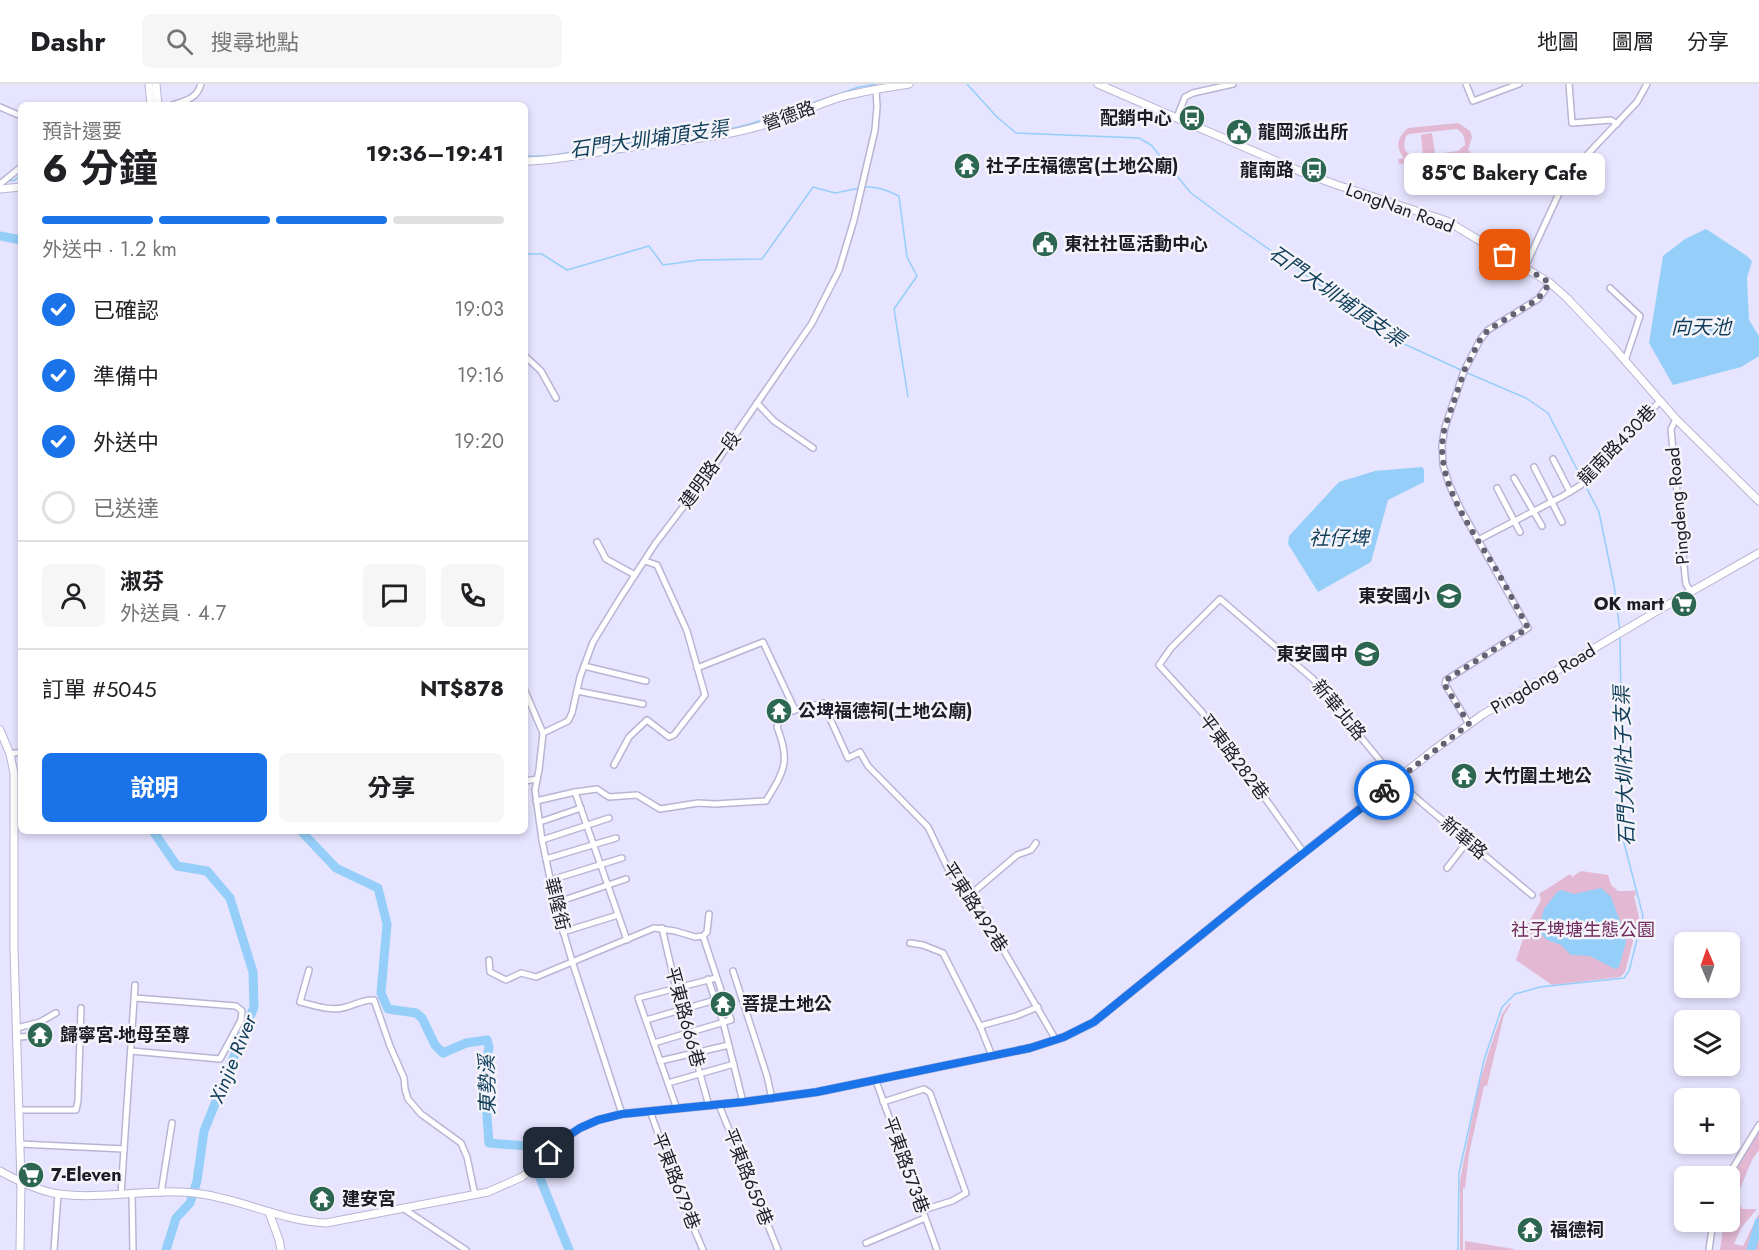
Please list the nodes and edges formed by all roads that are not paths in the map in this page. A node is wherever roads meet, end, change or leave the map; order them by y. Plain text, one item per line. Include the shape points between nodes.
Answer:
1 (149, 84) edge
2 (156, 84) edge
3 (201, 84) edge
4 (909, 84) edge
5 (1098, 84) edge
6 (1233, 84) edge
7 (1466, 84) edge
8 (1519, 84) edge
9 (1569, 84) edge
10 (1647, 84) edge
11 (876, 89) junction
12 (151, 102) edge
13 (158, 102) edge
14 (182, 102) edge
15 (0, 107) edge
16 (18, 115) edge
17 (1177, 117) junction
18 (1617, 124) junction
19 (528, 161) edge
20 (18, 170) edge
21 (0, 187) edge
22 (18, 187) edge
23 (1525, 267) junction
24 (1550, 283) junction
25 (1610, 288) dead end
26 (528, 359) edge
27 (1625, 362) junction
28 (556, 398) dead end
29 (1660, 401) junction
30 (757, 403) junction
31 (1676, 419) junction
32 (813, 448) dead end
33 (1553, 459) dead end
34 (1534, 468) dead end
35 (1514, 478) dead end
36 (1497, 488) dead end
37 (1570, 492) junction
38 (1759, 501) edge
39 (1552, 502) junction
40 (1534, 511) junction
41 (1514, 522) junction
42 (1562, 522) dead end
43 (1542, 526) dead end
44 (1520, 532) dead end
45 (1478, 540) junction
46 (597, 542) dead end
47 (1759, 553) edge
48 (645, 561) junction
49 (635, 575) junction
50 (1691, 592) junction
51 (1159, 665) joint
52 (584, 666) junction
53 (697, 668) junction
54 (646, 681) dead end
55 (577, 691) junction
56 (528, 698) edge
57 (643, 705) dead end
58 (795, 710) junction
59 (1469, 724) junction
60 (0, 730) edge
61 (543, 733) junction
62 (18, 753) edge
63 (10, 754) junction
64 (614, 765) dead end
65 (537, 778) junction
66 (1396, 780) junction
67 (528, 781) edge
68 (575, 792) junction
69 (536, 801) junction
70 (581, 808) junction
71 (609, 818) dead end
72 (540, 822) junction
73 (586, 826) junction
74 (616, 838) dead end
75 (542, 840) junction
76 (1468, 842) junction
77 (1036, 843) dead end
78 (594, 845) junction
79 (1304, 853) junction
80 (622, 858) dead end
81 (546, 859) junction
82 (601, 865) junction
83 (1447, 868) dead end
84 (626, 879) dead end
85 (551, 880) junction
86 (608, 885) junction
87 (970, 895) junction
88 (1532, 895) dead end
89 (555, 903) junction
90 (709, 914) dead end
91 (618, 915) junction
92 (662, 928) junction
93 (563, 932) junction
94 (703, 936) junction
95 (627, 940) junction
96 (910, 943) dead end
97 (489, 960) dead end
98 (572, 961) junction
99 (309, 970) dead end
100 (733, 971) dead end
101 (716, 978) junction
102 (708, 980) junction
103 (135, 985) dead end
104 (676, 988) junction
105 (135, 998) junction
106 (715, 1000) junction
107 (1038, 1007) junction
108 (81, 1008) dead end
109 (682, 1010) junction
110 (56, 1014) dead end
111 (646, 1020) junction
112 (723, 1022) junction
113 (980, 1026) junction
114 (17, 1028) junction
115 (688, 1032) junction
116 (36, 1036) dead end
117 (17, 1037) junction
118 (1056, 1040) junction
119 (654, 1043) junction
120 (729, 1045) junction
121 (131, 1052) junction
122 (694, 1053) junction
123 (992, 1056) junction
124 (660, 1061) junction
125 (734, 1064) junction
126 (700, 1074) junction
127 (876, 1081) junction
128 (668, 1083) junction
129 (772, 1099) junction
130 (743, 1102) junction
131 (883, 1102) junction
132 (719, 1105) junction
133 (709, 1106) junction
134 (676, 1109) junction
135 (19, 1110) junction
136 (650, 1111) junction
137 (622, 1114) junction
138 (172, 1123) dead end
139 (1759, 1125) edge
140 (20, 1144) junction
141 (124, 1149) junction
142 (1734, 1166) edge
143 (0, 1171) edge
144 (21, 1183) junction
145 (161, 1193) junction
146 (58, 1194) junction
147 (121, 1194) junction
148 (132, 1194) junction
149 (475, 1195) junction
150 (404, 1209) junction
151 (923, 1210) junction
152 (269, 1212) junction
153 (926, 1218) junction
154 (1711, 1232) edge
155 (866, 1243) dead end
156 (20, 1250) edge
157 (54, 1250) edge
158 (133, 1250) edge
159 (281, 1250) edge
160 (466, 1250) edge
161 (703, 1250) edge
162 (778, 1250) edge
163 (937, 1250) edge
164 (1709, 1250) edge

1 - 12 street
2 - 13 street
3 - 14 street via 192,99
4 - 11 street, 營德路
5 - 17 street, LongNan Road
6 - 17 street via 1185,97
7 - 8 street via 1473,101
9 - 18 street via 1572,123 1611,120
10 - 18 street
11 - 19 street, 營德路 via 732,134
11 - 30 street, 建明路一段 via 875,130 839,270 812,323
15 - 16 street
17 - 23 street, LongNan Road via 1276,162 1447,221
18 - 23 street via 1567,176
20 - 21 street
21 - 22 street
23 - 24 street, LongNan Road
24 - 27 street, LongNan Road
24 - 45 street via 1538,299 1488,330 1480,340 1464,370 1443,435 1442,456 1449,484
25 - 27 street via 1640,316
26 - 28 street via 541,371
27 - 29 street, LongNan Road
29 - 31 street, LongNan Road
29 - 37 street, 龍南路430巷
30 - 32 street via 774,421
30 - 48 street, 建明路一段
31 - 38 street, LongNan Road
31 - 50 street, Pingdeng Road via 1671,429 1686,584
33 - 37 street
34 - 39 street
35 - 40 street
36 - 41 street
37 - 39 street, 龍南路430巷
39 - 40 street, 龍南路430巷
39 - 42 street
40 - 41 street, 龍南路430巷
40 - 43 street
41 - 44 street
41 - 45 street, 龍南路430巷
45 - 59 street via 1528,628 1446,680 1444,684
46 - 49 street via 606,559
47 - 50 street, Pingdong Road
48 - 49 street, 建明路一段
48 - 53 street via 657,565 687,631
49 - 52 street, 建明路一段 via 593,642
50 - 59 street, Pingdong Road
51 - 66 street, 新華北路 via 1220,599 1314,679
51 - 79 street, 平東路282巷 via 1228,746
52 - 54 street
52 - 55 street, 建明路一段
53 - 58 street via 763,642
53 - 64 street via 705,694 674,735 669,737 647,720 629,737
55 - 57 street
55 - 61 street, 建明路一段 via 568,721
56 - 61 street
58 - 68 street via 782,715 777,726 784,745 783,773 766,801 660,808 637,795 609,797 597,789
58 - 87 street, 平東路492巷 via 823,703 848,758 860,752 868,766 928,827 950,873
59 - 66 street, Pingdong Road
60 - 63 street
61 - 65 street, 華隆街
62 - 63 street
63 - 114 street via 14,773
65 - 67 street
65 - 69 street, 華隆街
66 - 76 street, 新華路
66 - 79 street, Pingdong Road
68 - 69 street
68 - 70 street
69 - 72 street, 華隆街
70 - 72 street
70 - 73 street
71 - 73 street
72 - 75 street, 華隆街
73 - 75 street
73 - 78 street
74 - 78 street
75 - 81 street, 華隆街
76 - 83 street
76 - 88 street, 新華路
77 - 87 street
78 - 81 street
78 - 82 street
79 - 118 street, Pingdong Road via 1094,1022
80 - 82 street
81 - 85 street, 華隆街
82 - 85 street
82 - 86 street
84 - 86 street
85 - 89 street, 華隆街
86 - 89 street
86 - 91 street
87 - 107 street, 平東路492巷
89 - 93 street, 華隆街
90 - 94 street
91 - 93 street
91 - 95 street
92 - 94 street
92 - 95 street
92 - 104 street, 平東路666巷
93 - 98 street, 華隆街
94 - 101 street
95 - 98 street
96 - 113 street via 943,952
97 - 98 street via 490,972 506,980 521,974 536,977
98 - 137 street, 華隆街
99 - 149 street via 300,1002 342,1009 374,1000 404,1078 408,1099 421,1114 461,1143
100 - 129 street
101 - 102 street
101 - 112 street via 731,1020
102 - 104 street
102 - 106 street
103 - 105 street
104 - 109 street, 平東路666巷
104 - 111 street via 638,998
105 - 121 street
105 - 121 street via 236,1006 242,1011 220,1059
106 - 109 street
106 - 112 street
107 - 113 street
107 - 118 street, 平東路492巷
108 - 135 street via 76,1110
109 - 111 street
109 - 115 street, 平東路666巷
110 - 114 street
111 - 119 street
112 - 115 street
112 - 120 street
113 - 123 street
114 - 117 street
115 - 119 street
115 - 122 street, 平東路666巷
116 - 117 street
117 - 135 street
118 - 123 street, Pingdong Road
119 - 124 street
120 - 122 street
120 - 125 street
121 - 141 street
122 - 124 street
122 - 126 street, 平東路666巷
123 - 127 street, Pingdong Road
124 - 128 street
125 - 126 street
125 - 130 street
126 - 128 street
126 - 133 street, 平東路666巷
127 - 129 street, Pingdong Road
127 - 131 street, 平東路573巷
128 - 134 street
129 - 130 street, Pingdong Road
130 - 132 street, Pingdong Road
131 - 151 street, 平東路573巷
131 - 151 street via 924,1089 930,1093 966,1193
132 - 133 street, Pingdong Road
132 - 162 street, 平東路659巷
133 - 134 street, Pingdong Road
134 - 136 street, Pingdong Road
135 - 140 street
136 - 137 street, Pingdong Road
136 - 161 street, 平東路679巷
137 - 149 street, Pingdong Road via 580,1128 522,1177
138 - 145 street
139 - 142 street
140 - 141 street
140 - 144 street
141 - 147 street
143 - 144 street, Pingdong Road
144 - 146 street, Pingdong Road
144 - 156 street
145 - 148 street, Pingdong Road
145 - 152 street, Pingdong Road via 203,1194
146 - 147 street, Pingdong Road
146 - 157 street
147 - 148 street, Pingdong Road
148 - 158 street
149 - 150 street, Pingdong Road
150 - 152 street, Pingdong Road via 326,1223
150 - 160 street
151 - 153 street, 平東路573巷
152 - 159 street
153 - 155 street
153 - 163 street, 平東路573巷
154 - 164 street

